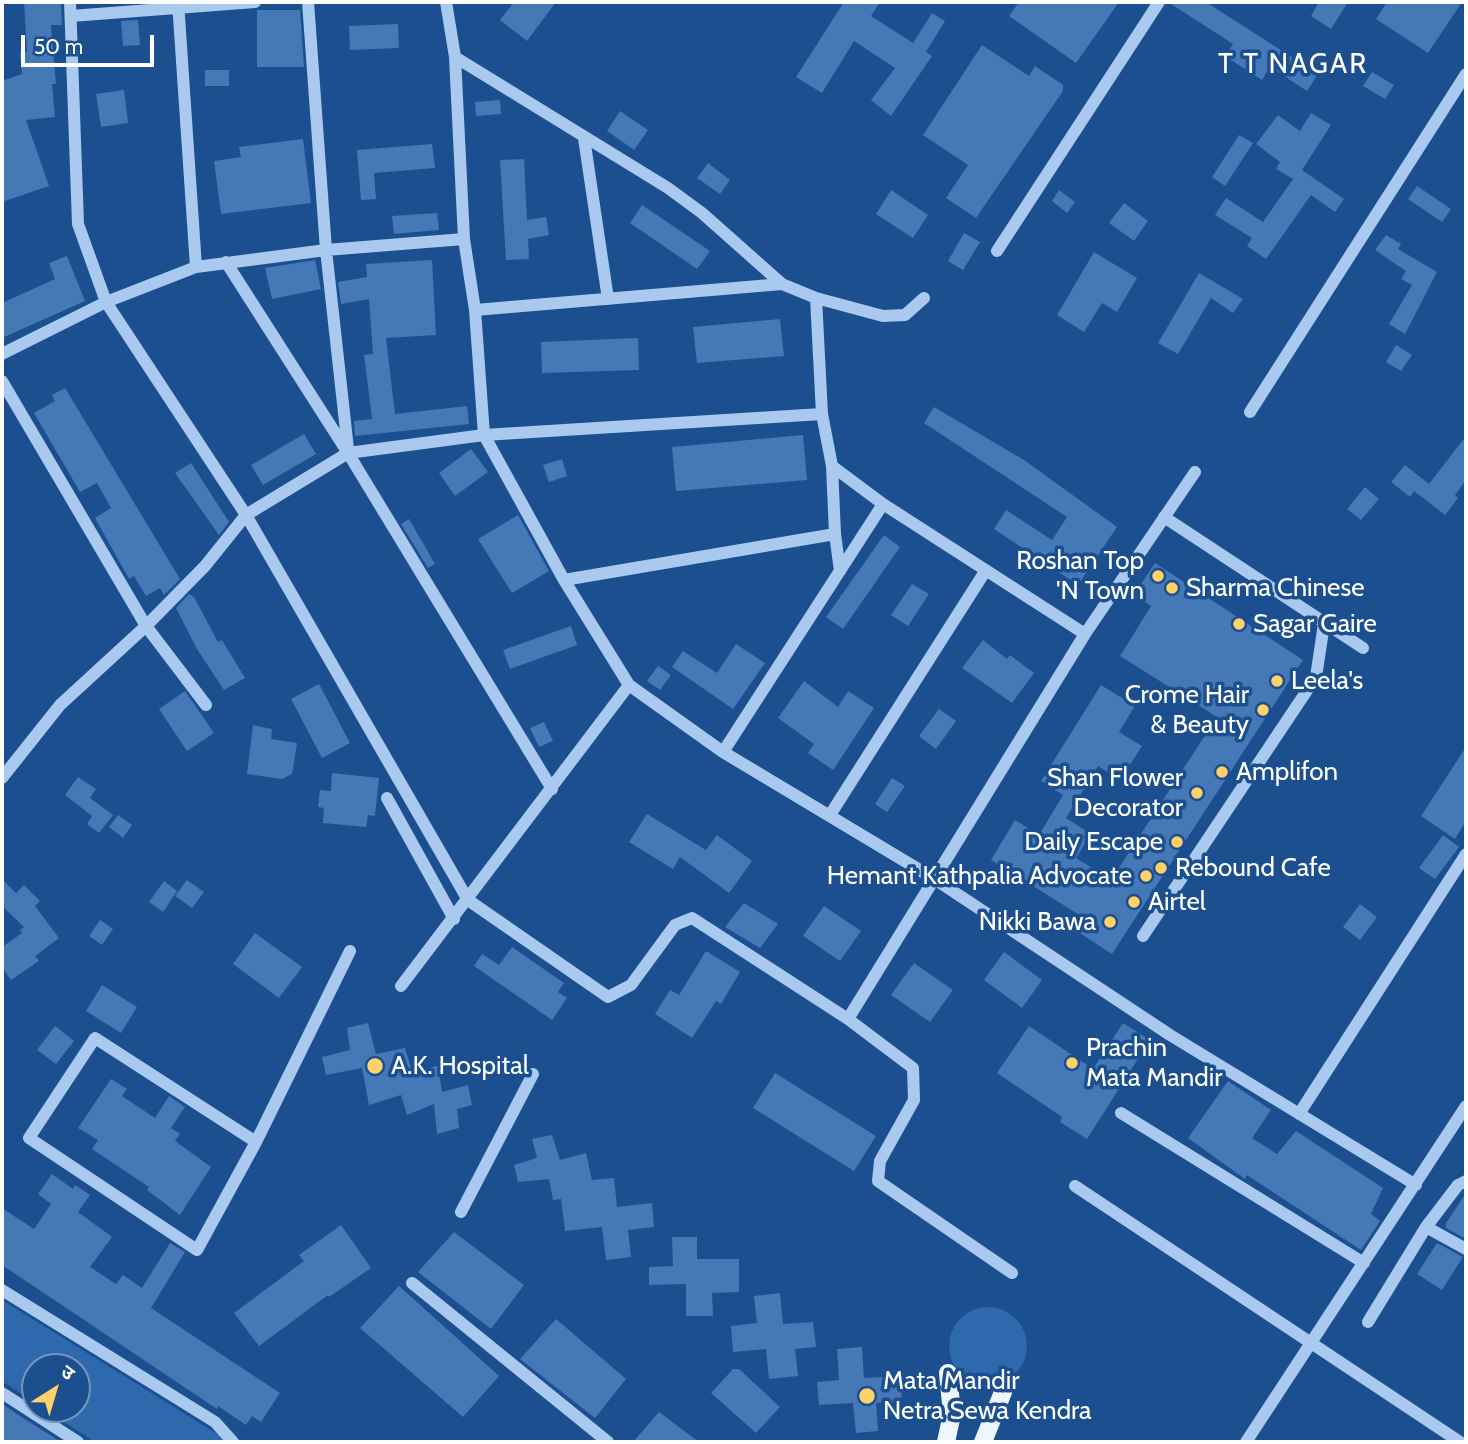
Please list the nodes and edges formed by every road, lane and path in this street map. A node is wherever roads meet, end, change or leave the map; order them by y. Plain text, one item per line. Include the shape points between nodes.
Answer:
1 (70, 2) edge
2 (255, 2) edge
3 (308, 2) edge
4 (446, 2) edge
5 (1159, 2) edge
6 (178, 6) edge
7 (71, 16) junction
8 (455, 57) junction
9 (1466, 74) edge
10 (584, 138) junction
11 (464, 239) junction
12 (327, 250) junction
13 (998, 251) dead end
14 (226, 261) junction
15 (197, 267) junction
16 (782, 284) junction
17 (816, 298) junction
18 (923, 298) dead end
19 (608, 299) junction
20 (106, 302) junction
21 (475, 310) junction
22 (2, 354) edge
23 (2, 381) edge
24 (1250, 412) dead end
25 (822, 414) junction
26 (484, 435) junction
27 (348, 453) junction
28 (832, 466) junction
29 (1195, 472) dead end
30 (883, 504) junction
31 (246, 515) junction
32 (1164, 517) junction
33 (835, 534) junction
34 (986, 570) junction
35 (840, 572) junction
36 (564, 580) junction
37 (1324, 624) junction
38 (146, 626) junction
39 (1085, 634) junction
40 (1363, 648) dead end
41 (629, 685) junction
42 (205, 705) dead end
43 (723, 752) junction
44 (2, 778) edge
45 (552, 789) junction
46 (387, 798) dead end
47 (831, 815) junction
48 (1466, 854) edge
49 (933, 878) junction
50 (468, 900) junction
51 (454, 919) junction
52 (1143, 936) dead end
53 (350, 951) dead end
54 (401, 986) dead end
55 (848, 1019) junction
56 (533, 1074) dead end
57 (1121, 1113) dead end
58 (1299, 1114) junction
59 (1464, 1114) edge
60 (256, 1142) junction
61 (1466, 1181) edge
62 (1416, 1185) junction
63 (1075, 1186) dead end
64 (461, 1212) dead end
65 (1426, 1227) junction
66 (1466, 1249) edge
67 (1364, 1263) junction
68 (1012, 1273) dead end
69 (412, 1283) dead end
70 (2, 1290) edge
71 (1368, 1322) dead end
72 (1311, 1343) junction
73 (948, 1373) dead end
74 (1003, 1392) dead end
75 (2, 1393) edge
76 (78, 1442) edge
77 (233, 1442) edge
78 (608, 1442) edge
79 (946, 1442) edge
80 (983, 1442) edge
81 (1246, 1442) edge
82 (1460, 1442) edge

1 - 7 street
2 - 6 street
3 - 12 street
4 - 8 street
5 - 13 street
6 - 7 street
6 - 15 street
7 - 20 street via 78,224
8 - 10 street
8 - 11 street
9 - 24 street
10 - 16 street via 676,194
10 - 19 street
11 - 12 street
11 - 21 street
12 - 14 street
12 - 27 street
14 - 15 street
14 - 27 street
15 - 20 street
16 - 17 street
16 - 19 street
17 - 18 street via 883,316 905,315
17 - 25 street
19 - 21 street
20 - 22 street
20 - 31 street
21 - 26 street
23 - 38 street
25 - 26 street
25 - 28 street
26 - 27 street
26 - 36 street
27 - 31 street
27 - 45 street
28 - 30 street
28 - 33 street
29 - 32 street
30 - 34 street
30 - 35 street
31 - 38 street via 205,566
31 - 50 street
32 - 37 street
32 - 39 street
33 - 35 street
33 - 36 street
34 - 39 street
34 - 47 street
35 - 43 street
36 - 41 street
37 - 40 street
37 - 52 street via 1316,677
38 - 42 street
38 - 44 street via 60,705
39 - 49 street
41 - 43 street
41 - 45 street
43 - 47 street
45 - 50 street
46 - 51 street
47 - 49 street
48 - 58 street
49 - 55 street
49 - 58 street via 1170,1035
50 - 51 street
50 - 55 street via 608,997 631,985 675,925 692,918
51 - 54 street
53 - 60 street
55 - 68 street via 913,1068 914,1100 880,1161 878,1181
56 - 64 street
57 - 67 street
58 - 62 street
59 - 62 street
60 - 60 street via 94,1038 29,1138 197,1250
61 - 65 street
62 - 67 street
63 - 72 street
65 - 66 street
65 - 71 street
67 - 72 street
69 - 78 street
70 - 77 street via 215,1422
72 - 81 street
72 - 82 street
73 - 79 main road via 953,1414
74 - 80 main road
75 - 76 street

